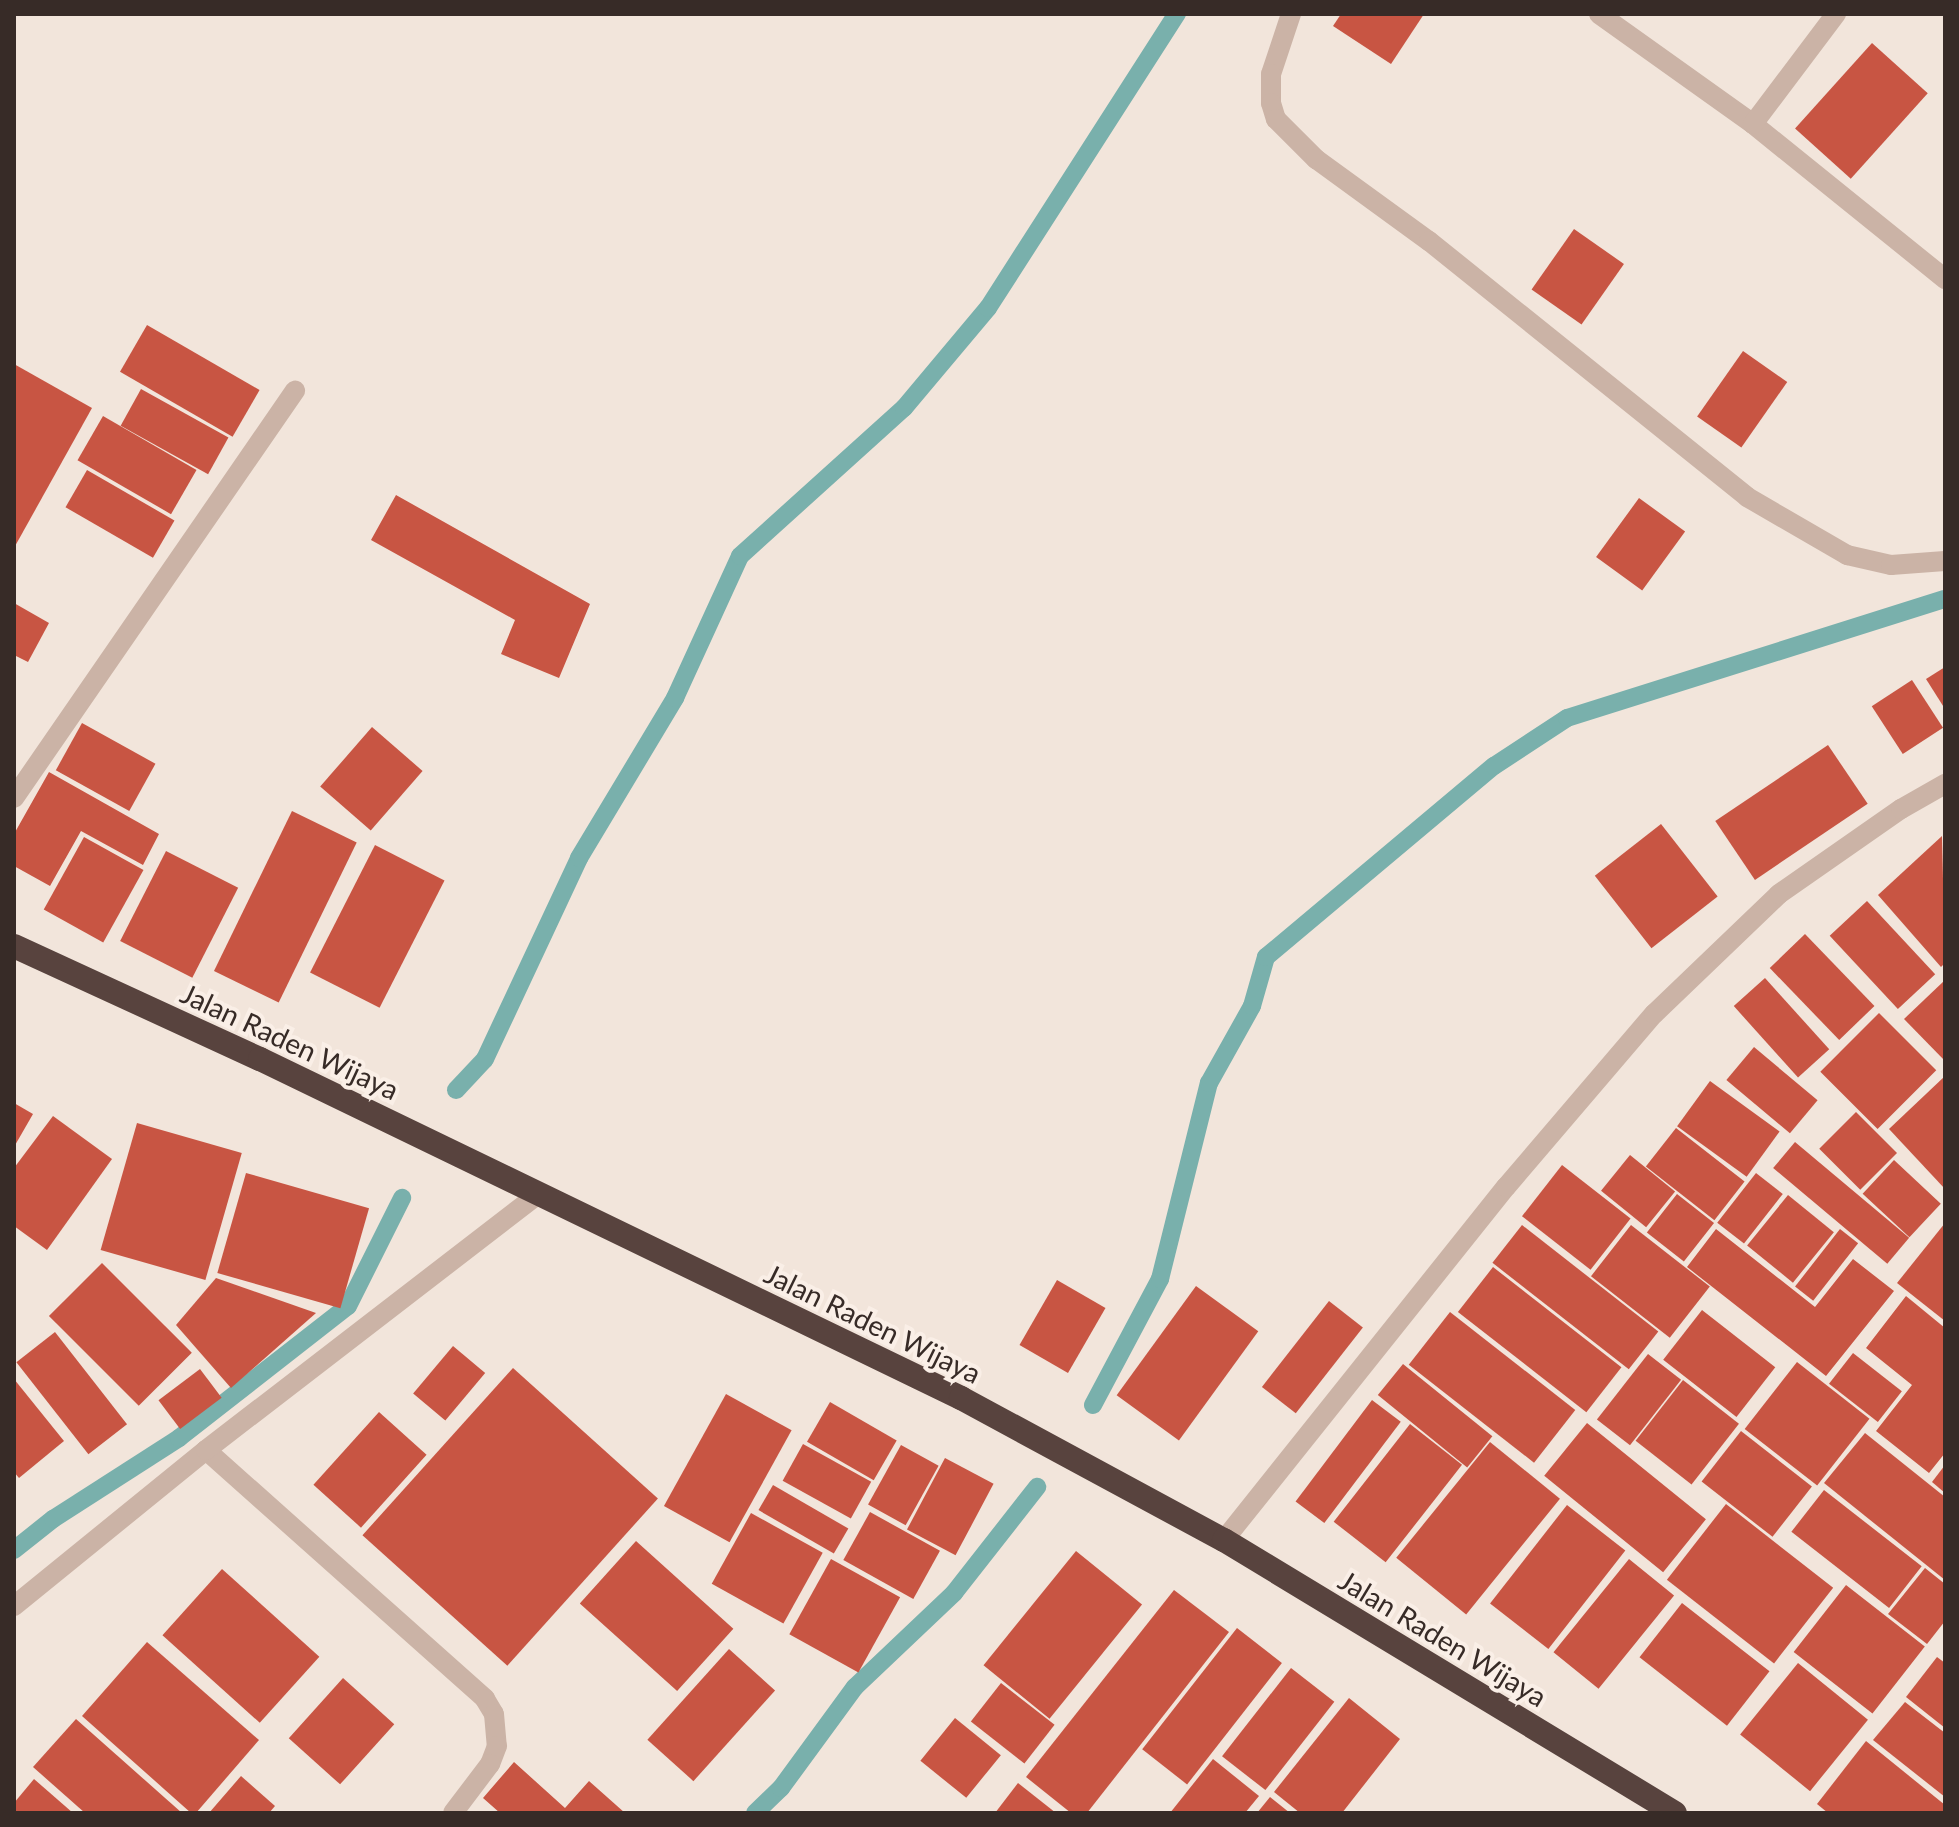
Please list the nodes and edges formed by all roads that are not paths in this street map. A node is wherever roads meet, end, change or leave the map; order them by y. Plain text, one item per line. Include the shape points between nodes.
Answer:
1 (1291, 14) edge
2 (1599, 14) edge
3 (1836, 14) edge
4 (1753, 124) junction
5 (1945, 279) edge
6 (295, 391) dead end
7 (1945, 561) edge
8 (1945, 784) edge
9 (14, 798) edge
10 (14, 946) edge
11 (538, 1194) junction
12 (206, 1450) junction
13 (1224, 1540) junction
14 (14, 1606) edge
15 (453, 1813) edge
16 (1675, 1813) edge

1 - 7 street via 1271,74 1271,103 1276,119 1316,159 1429,241 1759,505 1847,555 1891,565
2 - 4 street
3 - 4 street
4 - 5 street
6 - 9 street
8 - 13 street via 1779,894 1654,1014 1506,1187
10 - 11 highway, Jalan Raden Wijaya
11 - 12 street
11 - 13 highway, Jalan Raden Wijaya via 961,1398
12 - 14 street
12 - 15 street via 485,1699 494,1714 497,1746 490,1764
13 - 16 highway, Jalan Raden Wijaya

